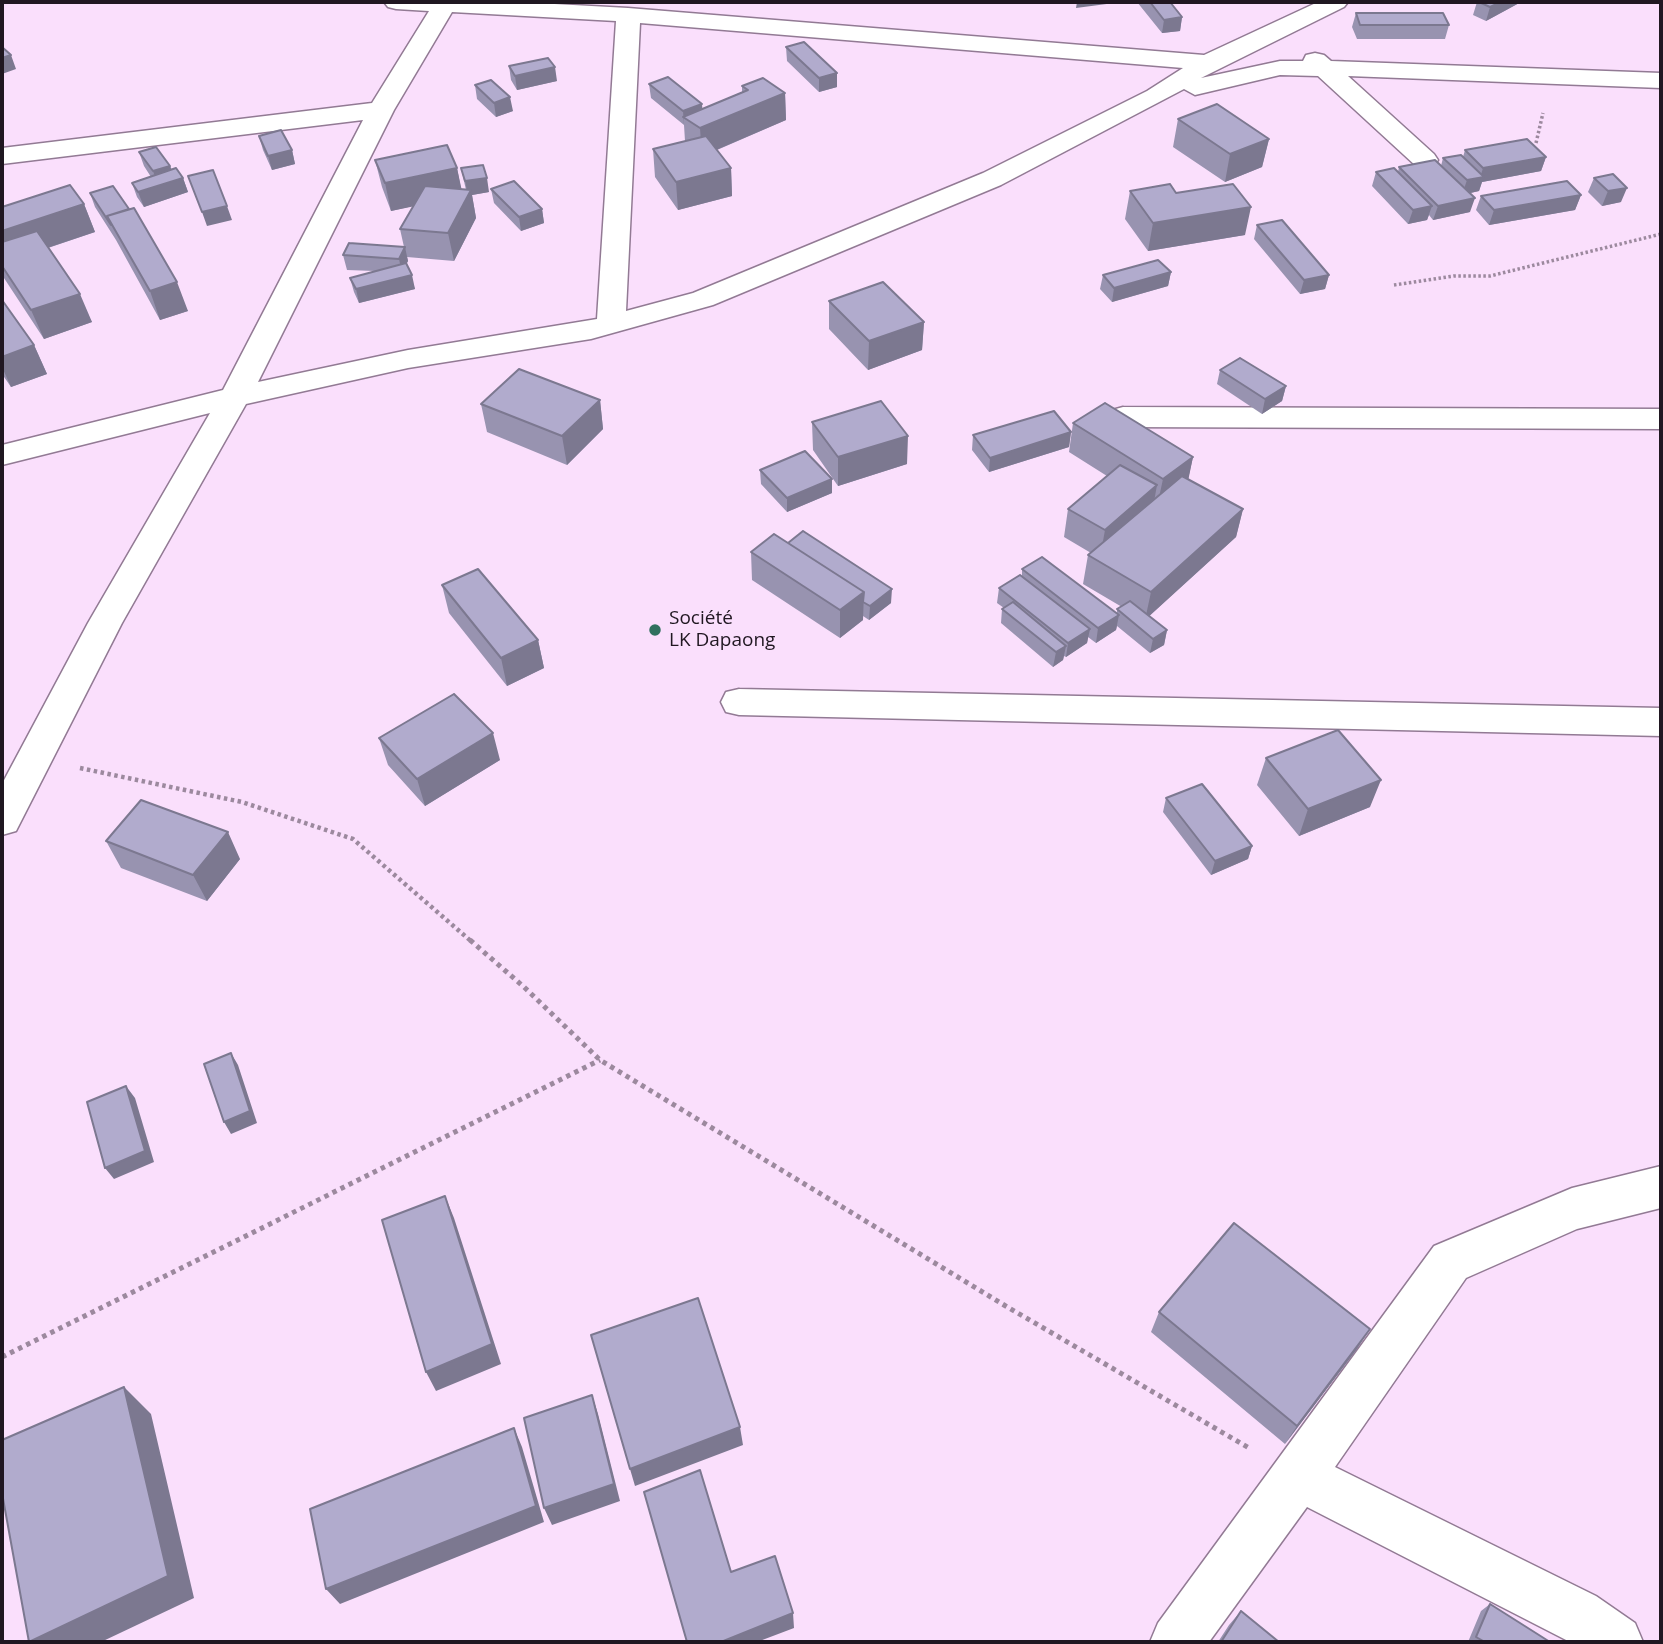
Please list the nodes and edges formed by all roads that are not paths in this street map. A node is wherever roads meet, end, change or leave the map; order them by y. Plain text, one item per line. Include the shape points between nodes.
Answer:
1 (396, 2) edge
2 (445, 3) edge
3 (1320, 5) edge
4 (628, 15) junction
5 (1284, 29) junction
6 (1209, 63) junction
7 (1324, 69) junction
8 (1661, 81) edge
9 (1156, 96) junction
10 (381, 110) junction
11 (2, 156) edge
12 (1425, 160) edge
13 (611, 325) junction
14 (235, 397) junction
15 (1122, 417) edge
16 (1661, 419) edge
17 (2, 455) edge
18 (739, 702) dead end
19 (1661, 722) edge
20 (2, 820) edge
21 (1661, 1187) edge
22 (1299, 1476) junction
23 (1177, 1642) edge
24 (1616, 1642) edge

1 - 2 street
2 - 4 street
2 - 10 street
3 - 5 street
4 - 6 street
4 - 13 street
5 - 6 street
5 - 7 street
6 - 9 street
7 - 8 street
7 - 9 street via 1280,68
7 - 12 street
9 - 13 street via 992,179 805,258 704,299
10 - 11 street
10 - 14 street
13 - 14 street via 408,359
14 - 17 street
14 - 20 street via 105,623
15 - 16 street
18 - 19 street
21 - 22 street via 1572,1209 1450,1262
22 - 23 street
22 - 24 street via 1577,1615

